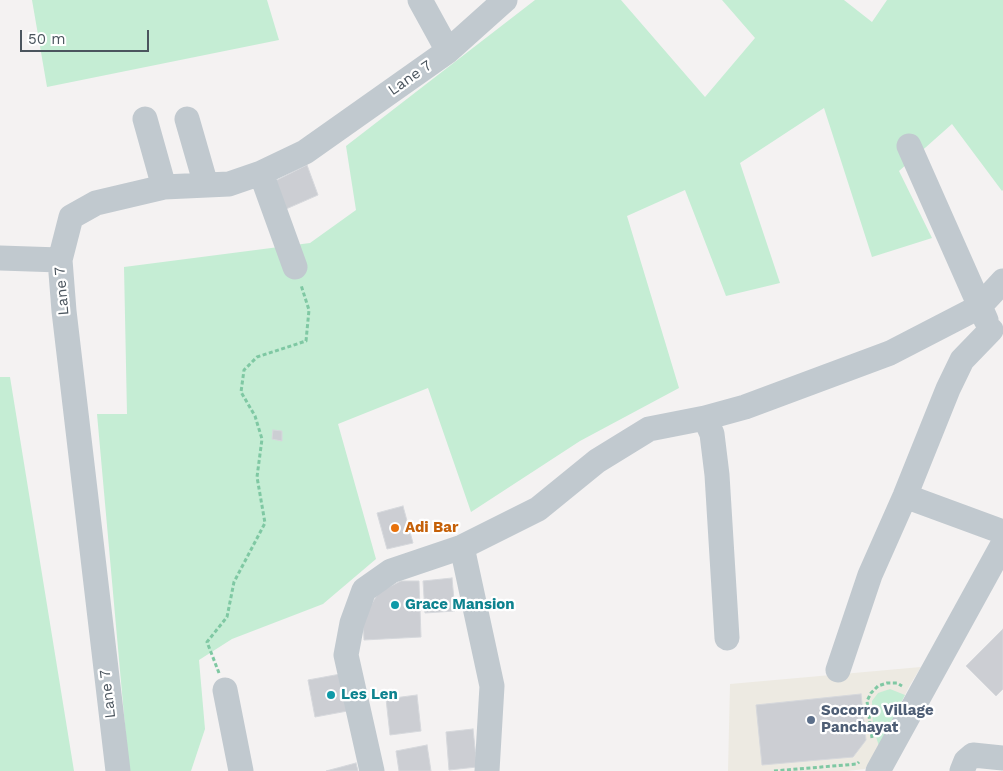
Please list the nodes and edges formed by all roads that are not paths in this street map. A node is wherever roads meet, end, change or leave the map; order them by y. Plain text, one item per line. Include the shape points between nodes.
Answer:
1 (420, 0) edge
2 (504, 0) edge
3 (448, 51) junction
4 (145, 119) dead end
5 (187, 119) dead end
6 (909, 146) dead end
7 (261, 173) junction
8 (206, 185) junction
9 (164, 187) junction
10 (0, 258) edge
11 (60, 260) junction
12 (296, 267) road end
13 (1003, 281) edge
14 (979, 307) junction
15 (997, 334) edge
16 (705, 418) junction
17 (905, 496) junction
18 (1003, 532) edge
19 (1003, 544) edge
20 (462, 547) junction
21 (727, 638) dead end
22 (838, 670) dead end
23 (225, 690) road end
24 (1003, 758) edge
25 (870, 764) edge
26 (118, 771) edge
27 (241, 771) edge
28 (372, 771) edge
29 (487, 771) edge
30 (962, 771) edge

1 - 3 street
2 - 3 street, Lane 7
3 - 7 street, Lane 7 via 306,152
4 - 9 street
5 - 8 street
6 - 14 street
7 - 8 street, Lane 7 via 229,184
7 - 12 street
8 - 9 street, Lane 7
9 - 11 street, Lane 7 via 96,203 71,217
10 - 11 street
11 - 26 street, Lane 7 via 80,459
13 - 14 street
14 - 15 street
14 - 16 street via 890,353 745,407
15 - 17 street via 962,360
16 - 20 street via 649,429 596,460 538,509
16 - 21 street via 712,434 717,474
17 - 18 street
17 - 22 street via 870,575
19 - 25 street via 920,695
20 - 28 street via 391,571 364,590 352,623 346,655
20 - 29 street via 492,686
23 - 27 street
24 - 30 street via 973,755 966,760

